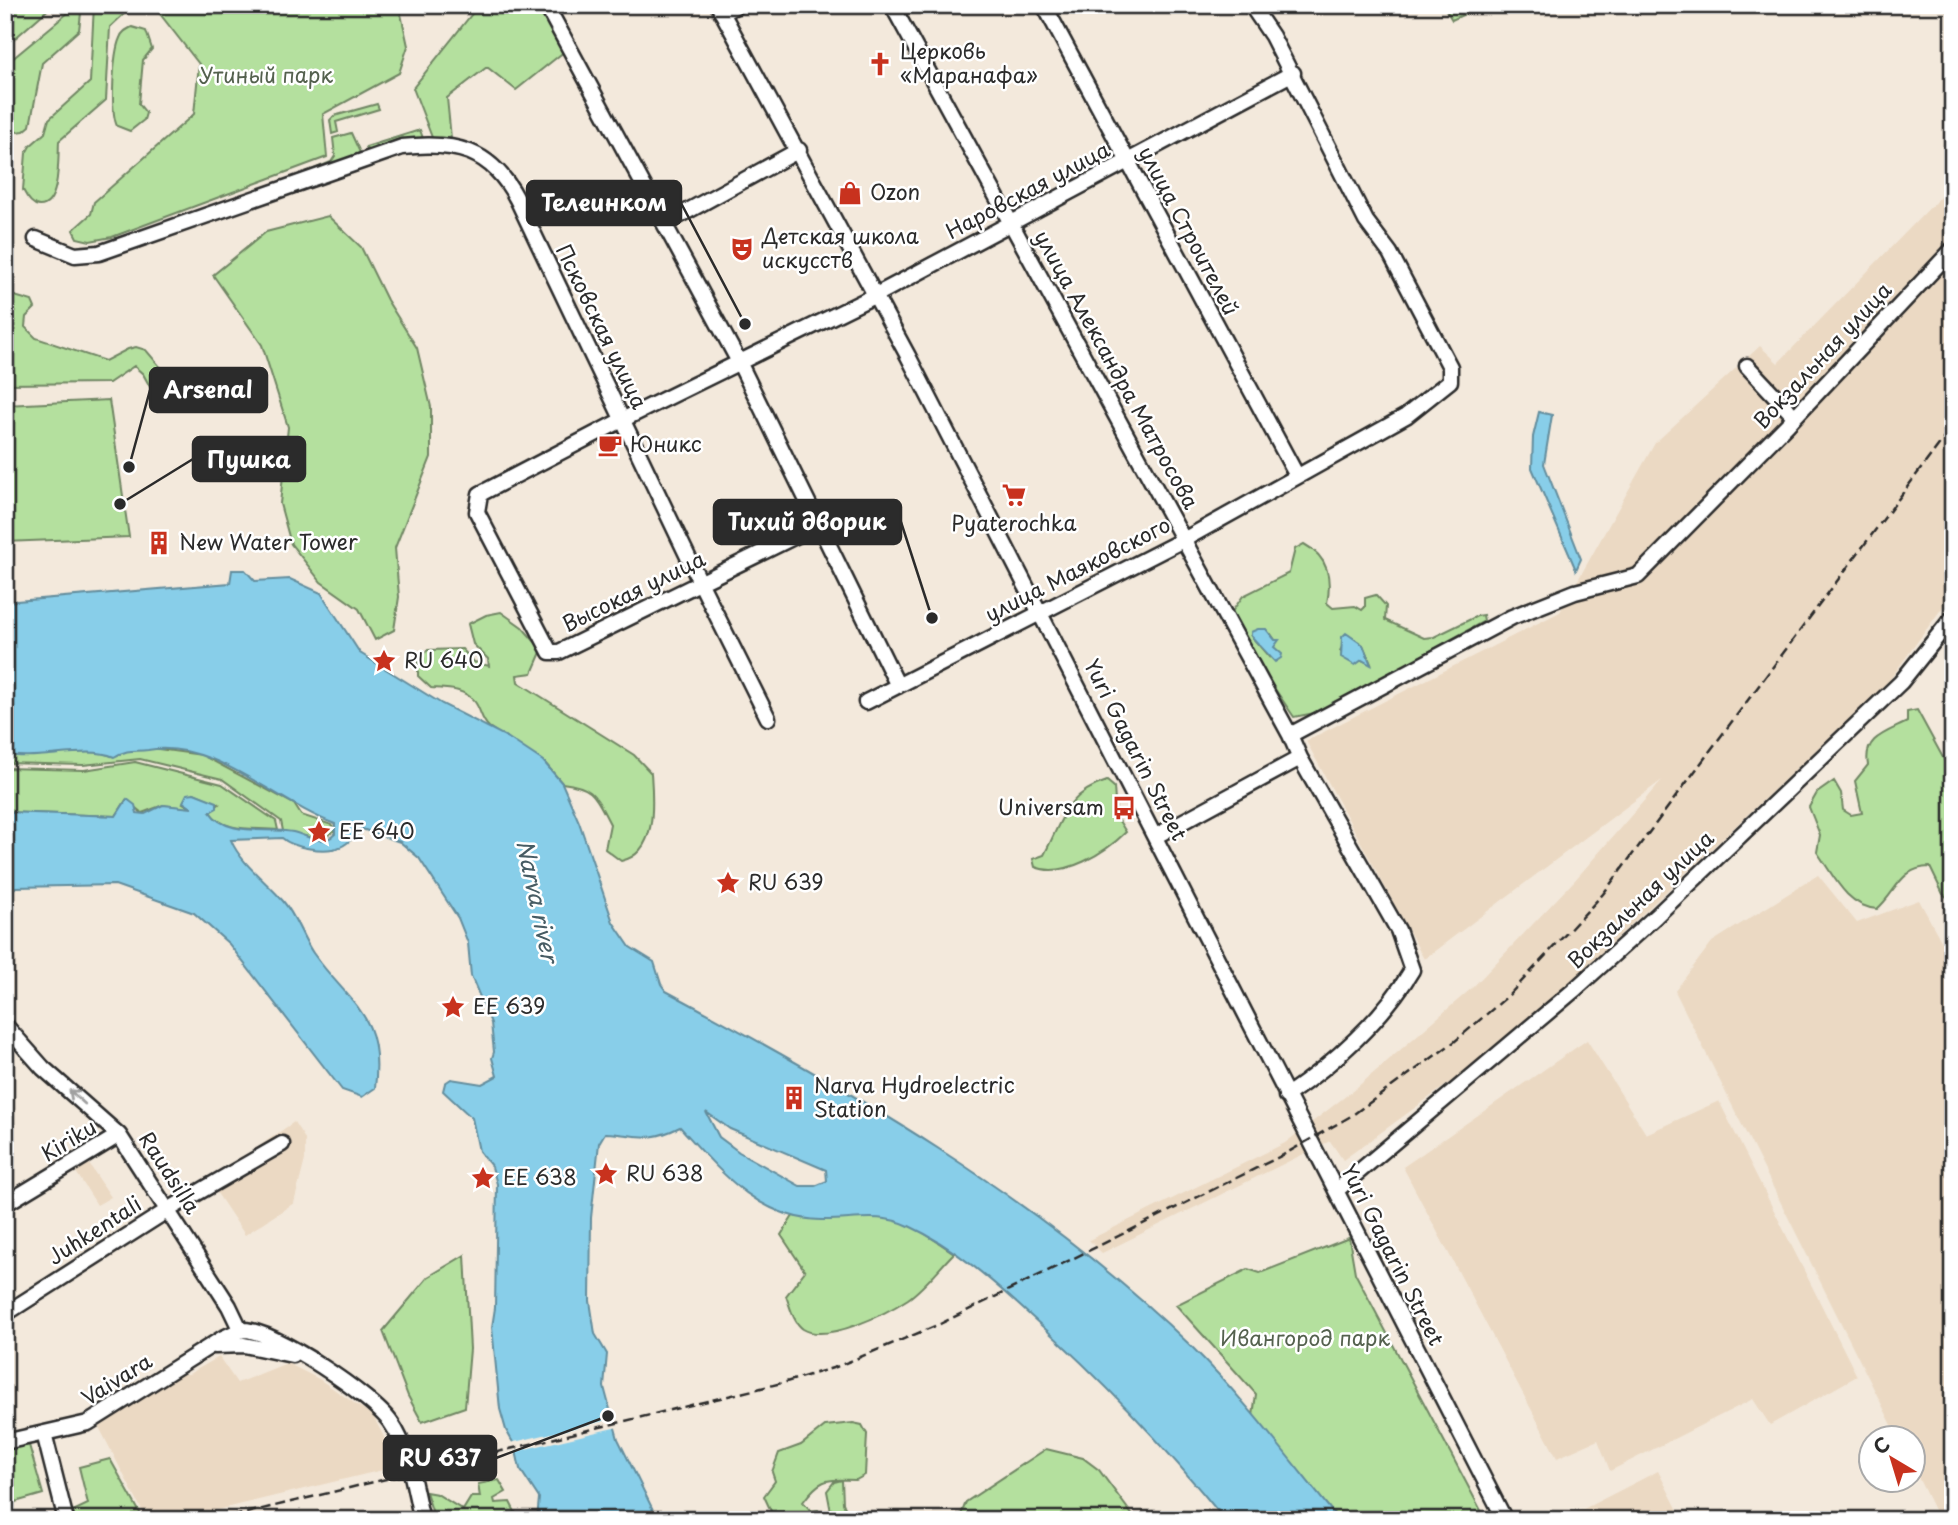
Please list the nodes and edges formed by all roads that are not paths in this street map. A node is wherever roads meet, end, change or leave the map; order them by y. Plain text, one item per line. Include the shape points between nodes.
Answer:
1 (547, 5) edge
2 (737, 5) edge
3 (891, 5) edge
4 (1044, 5) edge
5 (1251, 5) edge
6 (720, 9) edge
7 (1293, 73) junction
8 (799, 150) junction
9 (1127, 162) junction
10 (666, 223) junction
11 (1013, 223) junction
12 (36, 239) dead end
13 (1953, 250) edge
14 (876, 295) junction
15 (739, 362) junction
16 (1747, 366) dead end
17 (1794, 416) junction
18 (622, 420) junction
19 (1297, 476) junction
20 (480, 494) joint
21 (818, 525) junction
22 (1185, 539) junction
23 (699, 582) junction
24 (1041, 613) junction
25 (1953, 618) edge
26 (898, 686) junction
27 (866, 702) dead end
28 (768, 718) dead end
29 (1290, 735) junction
30 (1300, 758) junction
31 (1156, 836) junction
32 (5, 1025) edge
33 (1286, 1096) junction
34 (119, 1135) junction
35 (282, 1144) dead end
36 (1336, 1191) junction
37 (5, 1204) edge
38 (168, 1210) junction
39 (5, 1314) edge
40 (242, 1337) junction
41 (44, 1433) junction
42 (5, 1442) edge
43 (66, 1520) edge
44 (422, 1520) edge
45 (1505, 1520) edge

1 - 10 street
2 - 6 street
3 - 11 street, улица Александра Матросова
4 - 9 street, улица Строителей
5 - 7 street
6 - 8 street, Yuri Gagarin Street
7 - 9 street, Наровская улица
7 - 19 street, улица Маяковского via 1366,221 1390,253 1450,367 1450,382 1406,416
8 - 10 street
8 - 14 street, Yuri Gagarin Street
9 - 11 street, Наровская улица
9 - 19 street, улица Строителей
10 - 15 street
11 - 14 street, Наровская улица
11 - 22 street, улица Александра Матросова
12 - 18 street, Псковская улица via 88,256 402,147 427,144 469,150 509,183
13 - 17 street, Вокзальная улица
14 - 15 street, Наровская улица
14 - 24 street, Yuri Gagarin Street
15 - 18 street, Наровская улица
15 - 21 street
16 - 17 street
17 - 29 street, Вокзальная улица via 1638,576 1575,592 1512,617
18 - 20 street, Наровская улица
18 - 23 street, Псковская улица
19 - 22 street, улица Маяковского
20 - 23 street, Высокая улица via 477,512 550,652 559,652
21 - 23 street, Высокая улица
21 - 26 street
22 - 24 street, улица Маяковского
22 - 29 street, улица Александра Матросова
23 - 28 street, Псковская улица
24 - 26 street, улица Маяковского
24 - 31 street, Yuri Gagarin Street
25 - 36 street, Вокзальная улица via 1901,682 1656,916
26 - 27 street, улица Маяковского
29 - 30 street, улица Александра Матросова
30 - 31 street
30 - 33 street, улица Александра Матросова via 1398,930 1412,970 1401,989 1350,1043
31 - 33 street, Yuri Gagarin Street
34 -> 32 street, Raudsilla via 35,1059
33 - 36 street, Yuri Gagarin Street
34 - 37 street, Kiriku
34 - 38 street, Raudsilla
35 - 38 street, Juhkentali
36 - 45 street, Yuri Gagarin Street
38 - 39 street, Juhkentali
38 - 40 street, Raudsilla via 237,1318
40 - 41 street, Vaivara via 204,1350 88,1423
40 - 44 street via 277,1341 357,1389 383,1412 398,1433
41 - 42 street, Vaivara
41 - 43 street

